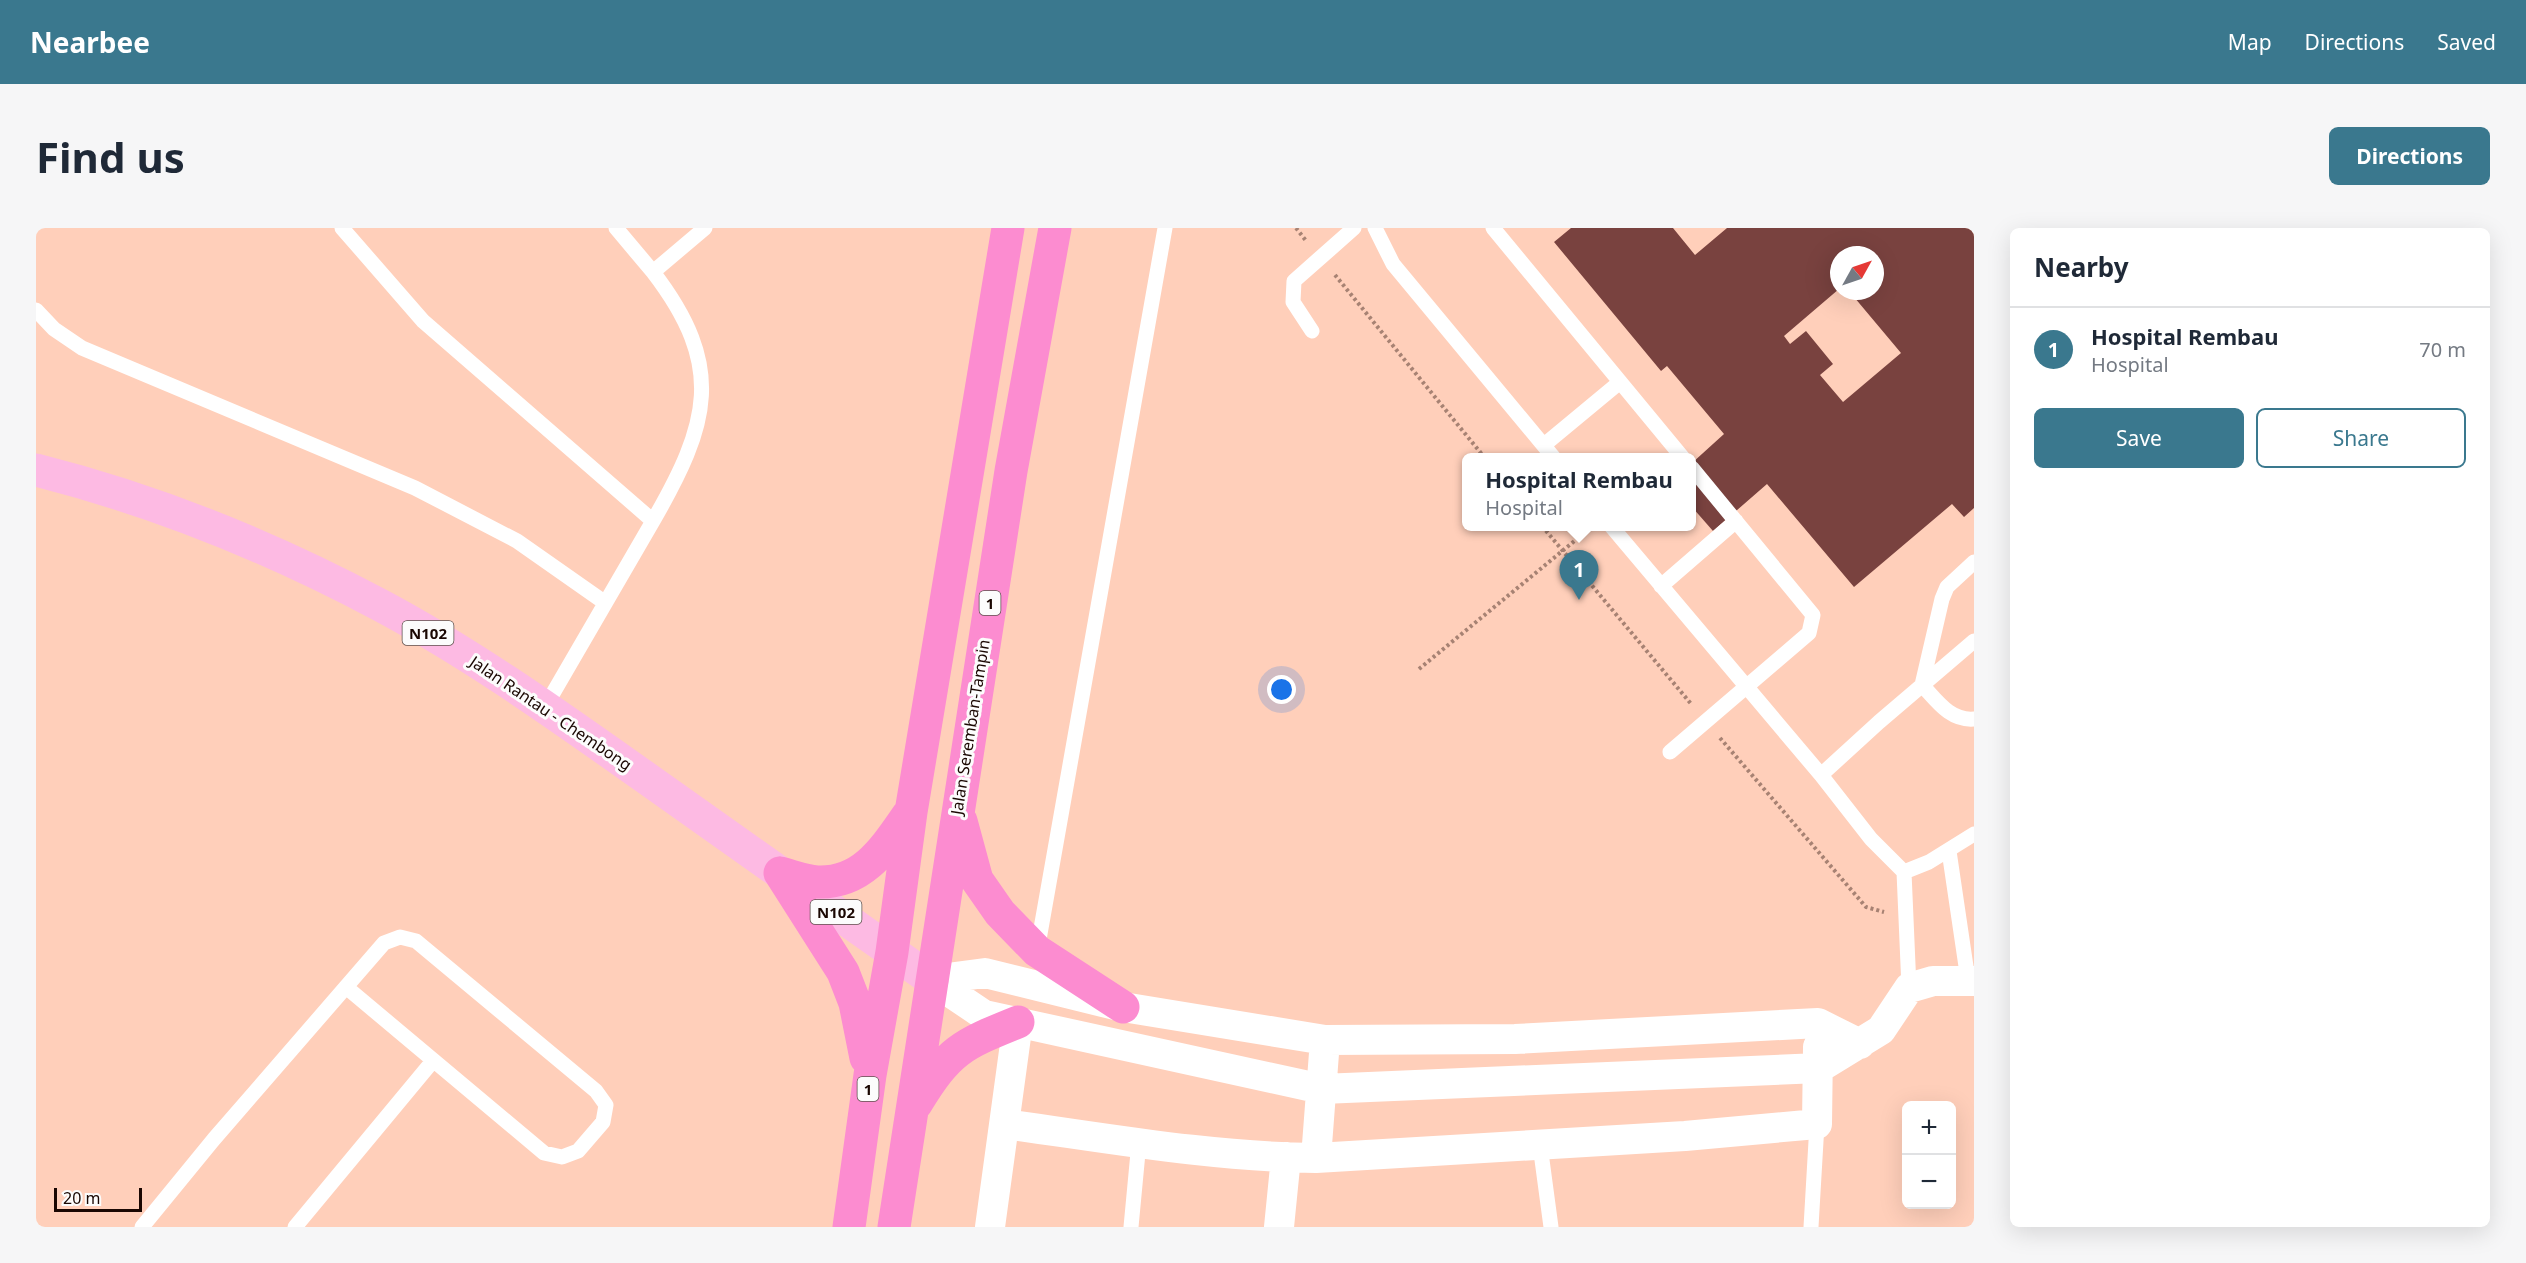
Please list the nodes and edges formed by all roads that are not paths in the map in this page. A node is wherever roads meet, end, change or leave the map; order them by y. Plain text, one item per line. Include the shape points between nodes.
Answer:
1 (342, 228) edge
2 (616, 228) edge
3 (705, 228) edge
4 (1008, 228) edge
5 (1056, 228) edge
6 (1165, 228) edge
7 (1354, 228) edge
8 (1375, 228) edge
9 (1493, 228) edge
10 (653, 273) junction
11 (36, 310) edge
12 (1312, 331) dead end
13 (1620, 382) junction
14 (1544, 445) junction
15 (1550, 453) edge
16 (1679, 453) edge
17 (36, 470) edge
18 (1696, 473) edge
19 (653, 521) junction
20 (1736, 521) junction
21 (1615, 531) edge
22 (1974, 562) edge
23 (1661, 586) junction
24 (604, 602) junction
25 (1974, 642) edge
26 (1922, 685) junction
27 (1746, 688) junction
28 (545, 707) junction
29 (1974, 719) edge
30 (1670, 752) dead end
31 (1821, 775) junction
32 (958, 808) junction
33 (910, 812) junction
34 (1974, 834) edge
35 (1949, 850) junction
36 (1904, 872) junction
37 (780, 873) junction
38 (1037, 951) junction
39 (892, 952) junction
40 (932, 980) junction
41 (1971, 981) edge
42 (346, 987) junction
43 (1909, 988) junction
44 (1123, 1007) junction
45 (1018, 1022) junction
46 (1818, 1023) junction
47 (1325, 1040) junction
48 (1860, 1044) junction
49 (432, 1062) junction
50 (1819, 1068) junction
51 (870, 1075) junction
52 (1322, 1089) junction
53 (912, 1111) junction
54 (1005, 1124) junction
55 (1817, 1124) junction
56 (1138, 1142) junction
57 (1540, 1145) junction
58 (1286, 1157) junction
59 (1316, 1158) junction
60 (141, 1227) edge
61 (295, 1227) edge
62 (849, 1227) edge
63 (894, 1227) edge
64 (990, 1227) edge
65 (1131, 1227) edge
66 (1279, 1227) edge
67 (1551, 1227) edge
68 (1811, 1227) edge

1 - 19 lane via 423,321
2 - 10 lane
3 - 10 lane
4 - 33 highway, 1
5 - 32 highway, Jalan Seremban-Tampin / 1 via 1011,471
6 - 38 lane
7 - 12 lane via 1294,281 1293,302
8 - 14 lane via 1393,264
9 - 13 lane
10 - 19 lane via 677,303 700,360 703,385 695,430 675,482
11 - 24 lane via 54,329 82,348 387,475 474,518 517,541
13 - 14 lane
13 - 16 lane
14 - 15 lane
17 - 28 main road, Jalan Rantau - Chembong / N102 via 95,485 185,517 296,564 418,627
18 - 20 lane
19 - 24 lane
20 - 23 lane
20 - 27 lane via 1814,615 1809,633
21 - 23 lane
22 - 26 lane via 1947,587
23 - 27 lane
24 - 28 lane
25 - 26 lane
26 - 29 lane via 1951,715
26 - 31 lane
27 - 30 lane
27 - 31 lane
28 - 37 main road, Jalan Rantau - Chembong / N102
31 - 36 lane via 1871,839
32 - 38 highway via 976,880 1000,913
32 - 40 highway, Jalan Seremban-Tampin / 1
33 - 37 highway via 876,859 860,872 816,882
33 - 39 highway, 1
34 - 35 lane
35 - 36 lane
35 - 41 lane
36 - 43 lane
37 - 39 main road, Jalan Rantau - Chembong / N102
37 - 51 highway via 843,972 855,1003
38 - 44 highway
39 - 40 main road, Jalan Rantau - Chembong / N102
39 - 51 highway, 1
40 - 44 street via 984,973
40 - 45 street via 984,1015
40 - 53 highway, Jalan Seremban-Tampin / 1
41 - 43 street via 1934,981
42 - 49 lane
42 - 49 lane via 384,943 400,937 416,942 596,1090 606,1106 603,1122 578,1151 562,1157 544,1153
42 - 60 lane
43 - 48 street via 1881,1030
44 - 47 street
45 - 52 street
45 - 53 highway via 971,1040 952,1054
45 - 54 street
46 - 47 street via 1515,1039
46 - 48 street
46 - 50 street
47 - 52 street
48 - 50 street
49 - 61 lane
50 - 52 street
50 - 55 street
51 - 62 highway, 1
52 - 59 street
53 - 63 highway, Jalan Seremban-Tampin / 1
54 - 56 street
54 - 64 street
55 - 57 street
55 - 68 lane
56 - 58 street
56 - 65 lane
57 - 59 street
57 - 67 lane
58 - 59 street
58 - 66 street

